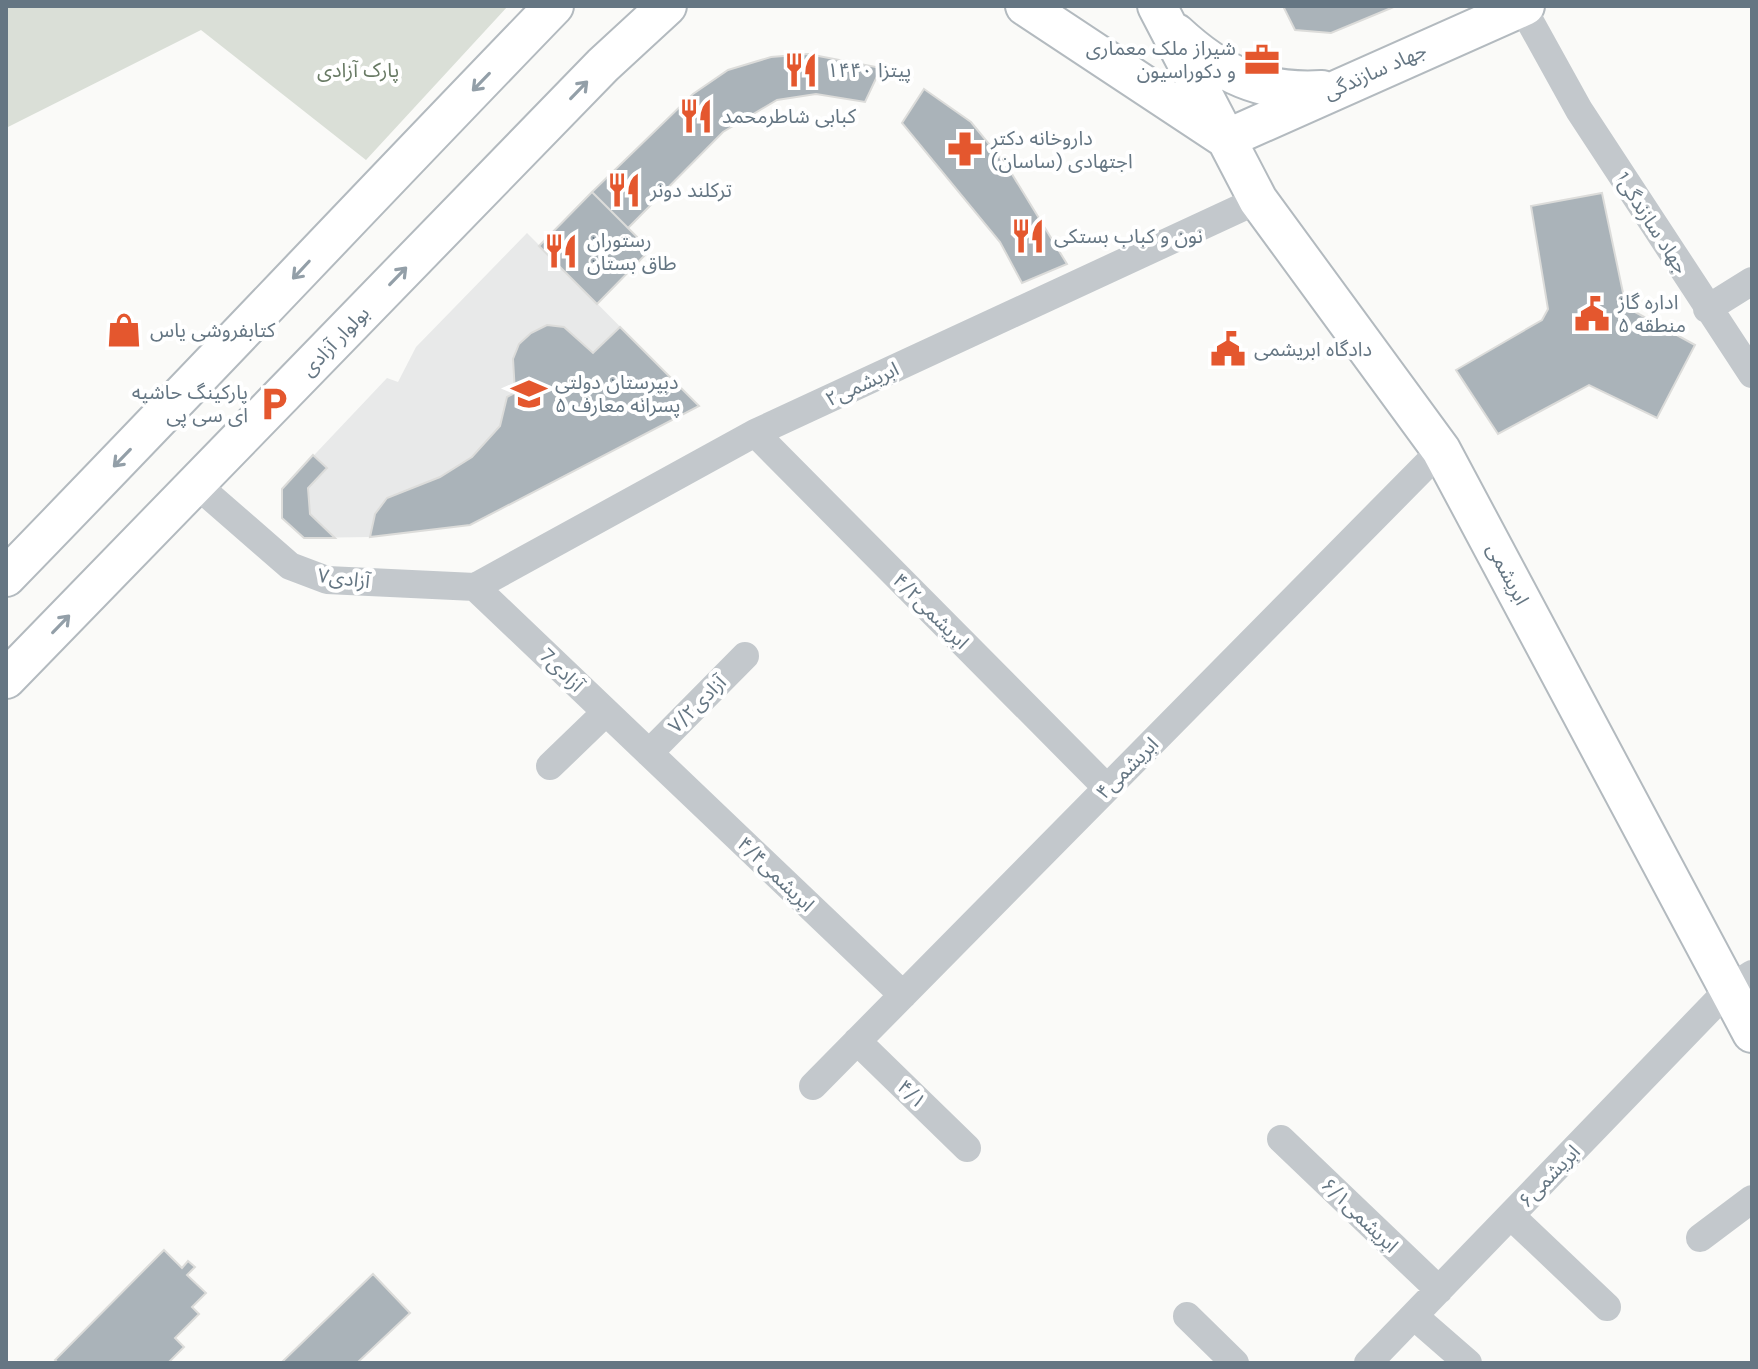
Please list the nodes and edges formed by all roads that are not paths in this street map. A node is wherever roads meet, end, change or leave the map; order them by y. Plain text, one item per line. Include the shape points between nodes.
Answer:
1 (554, 6) edge
2 (667, 6) edge
3 (1025, 6) edge
4 (1523, 7) edge
5 (1161, 14) edge
6 (1333, 89) junction
7 (1226, 139) junction
8 (1258, 200) junction
9 (1752, 281) edge
10 (1707, 309) junction
11 (1752, 374) edge
12 (755, 433) junction
13 (1441, 450) junction
14 (197, 485) junction
15 (6, 577) edge
16 (475, 587) junction
17 (745, 656) dead end
18 (6, 679) edge
19 (606, 712) junction
20 (649, 753) junction
21 (550, 766) dead end
22 (1107, 788) junction
23 (1741, 981) edge
24 (903, 995) junction
25 (1752, 1033) edge
26 (857, 1041) junction
27 (813, 1086) dead end
28 (1281, 1139) dead end
29 (967, 1148) dead end
30 (1752, 1199) edge
31 (1511, 1216) junction
32 (1700, 1238) dead end
33 (1439, 1290) junction
34 (1607, 1307) dead end
35 (1187, 1316) dead end
36 (1414, 1316) junction
37 (1235, 1363) edge
38 (1368, 1363) edge
39 (1468, 1363) edge

1 -> 15 main road
14 -> 2 main road, بولوار آزادی via 603,65
3 - 7 main road
4 - 6 main road, جهاد سازندگی
4 - 10 street, 1جهاد سازندگی via 1579,110
5 - 6 main road via 1199,54 1233,74 1280,90
5 - 7 main road, ابریشمی
6 - 7 main road, جهاد سازندگی
7 - 8 main road, ابریشمی
8 - 12 street, ابریشمی۲
8 - 13 main road, ابریشمی
9 - 10 street
10 - 11 street, 1جهاد سازندگی
12 - 16 street, ابریشمی۲
12 - 22 street, ابریشمی۴/۲
13 - 22 street, ابریشمی۴
13 - 23 main road, ابریشمی
14 - 16 street, آزادی۷ via 290,566 309,574 327,580
18 -> 14 main road, بولوار آزادی
16 - 19 street, 7آزادی
17 - 20 street, ۷/۲آزادی
19 - 20 street, 7آزادی
19 - 21 street
20 - 24 street, ابریشمی۴/۴
22 - 24 street, ابریشمی۴
23 - 25 main road, ابریشمی
23 - 31 street, ابریشمی۶
24 - 26 street, ابریشمی۴
26 - 27 street, ابریشمی۴
26 - 29 street, ۴/۱
28 - 33 street, ۶/۱ابریشمی
30 - 32 street
31 - 33 street, ابریشمی۶
31 - 34 street
33 - 36 street, ابریشمی۶
35 - 37 street
36 - 38 street, ابریشمی۶
36 - 39 street

